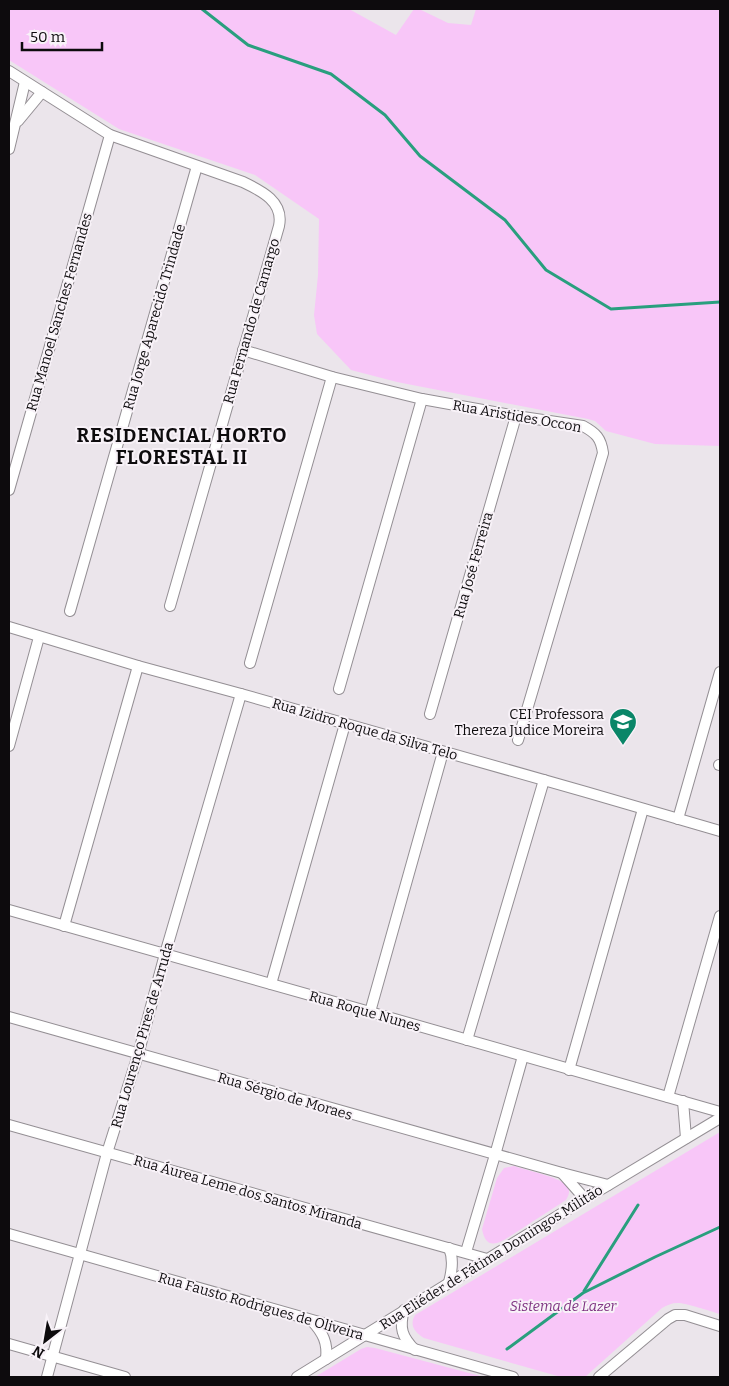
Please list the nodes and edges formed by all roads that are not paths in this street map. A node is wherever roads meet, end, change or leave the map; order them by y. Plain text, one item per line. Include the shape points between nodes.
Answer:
1 (9, 71) edge
2 (25, 82) junction
3 (42, 92) junction
4 (16, 124) junction
5 (110, 135) junction
6 (9, 149) edge
7 (197, 166) junction
8 (243, 350) junction
9 (332, 377) junction
10 (422, 399) junction
11 (516, 416) junction
12 (9, 490) edge
13 (170, 606) dead end
14 (70, 612) dead end
15 (9, 627) edge
16 (39, 637) junction
17 (250, 663) dead end
18 (138, 666) junction
19 (720, 672) edge
20 (339, 689) dead end
21 (241, 694) junction
22 (430, 714) dead end
23 (345, 724) junction
24 (518, 740) dead end
25 (9, 746) edge
26 (443, 752) junction
27 (544, 780) junction
28 (643, 809) junction
29 (678, 818) junction
30 (720, 831) edge
31 (9, 910) edge
32 (720, 916) edge
33 (64, 926) junction
34 (165, 954) junction
35 (271, 984) junction
36 (370, 1012) junction
37 (9, 1017) edge
38 (467, 1040) junction
39 (138, 1055) junction
40 (522, 1056) junction
41 (569, 1070) junction
42 (668, 1097) junction
43 (683, 1101) junction
44 (720, 1112) edge
45 (720, 1118) edge
46 (9, 1125) edge
47 (686, 1138) junction
48 (107, 1153) junction
49 (495, 1155) junction
50 (562, 1173) junction
51 (608, 1185) junction
52 (585, 1199) junction
53 (9, 1234) edge
54 (449, 1248) junction
55 (466, 1252) junction
56 (80, 1254) junction
57 (487, 1259) junction
58 (449, 1282) junction
59 (404, 1310) junction
60 (312, 1320) junction
61 (720, 1326) edge
62 (364, 1336) junction
63 (9, 1344) edge
64 (416, 1350) junction
65 (52, 1357) junction
66 (326, 1359) junction
67 (47, 1377) edge
68 (124, 1377) edge
69 (296, 1377) edge
70 (513, 1377) edge
71 (599, 1377) edge

1 - 2 street
2 - 3 street
2 - 4 street
3 - 4 street
3 - 5 street
4 - 6 street
5 - 7 street
5 - 12 street, Rua Manoel Sanches Fernandes
7 - 8 street, Rua Fernando de Camargo via 253,186 278,209 279,226
7 - 14 street, Rua Jorge Aparecido Trindade
8 - 9 street, Rua Aristides Occon
8 - 13 street, Rua Fernando de Camargo
9 - 10 street, Rua Aristides Occon
9 - 17 street
10 - 11 street, Rua Aristides Occon
10 - 20 street
11 - 22 street, Rua José Ferreira
11 - 24 street, Rua Aristides Occon via 583,426 598,436 604,453
15 - 16 street, Rua Izidro Roque da Silva Telo
16 - 18 street, Rua Izidro Roque da Silva Telo
16 - 25 street
18 - 21 street, Rua Izidro Roque da Silva Telo
18 - 33 street
19 - 29 street
21 - 23 street, Rua Izidro Roque da Silva Telo
21 - 34 street, Rua Lourenço Pires de Arruda
23 - 26 street, Rua Izidro Roque da Silva Telo
23 - 35 street
26 - 27 street, Rua Izidro Roque da Silva Telo
26 - 36 street
27 - 28 street, Rua Izidro Roque da Silva Telo
27 - 38 street
28 - 29 street, Rua Izidro Roque da Silva Telo
28 - 41 street
29 - 30 street, Rua Izidro Roque da Silva Telo
31 - 33 street, Rua Roque Nunes
32 - 42 street
33 - 34 street, Rua Roque Nunes
34 - 35 street, Rua Roque Nunes
34 - 39 street, Rua Lourenço Pires de Arruda
35 - 36 street, Rua Roque Nunes
36 - 38 street, Rua Roque Nunes
37 - 39 street, Rua Sérgio de Moraes
38 - 40 street, Rua Roque Nunes
39 - 48 street, Rua Lourenço Pires de Arruda
39 - 49 street, Rua Sérgio de Moraes
40 - 41 street, Rua Roque Nunes
40 - 49 street
41 - 42 street, Rua Roque Nunes
42 - 43 street, Rua Roque Nunes
43 - 44 street, Rua Roque Nunes
43 - 47 street
45 - 47 street, Rua Eliéder de Fátima Domingos Militão
46 - 48 street, Rua Áurea Leme dos Santos Miranda
47 - 51 street, Rua Eliéder de Fátima Domingos Militão
48 - 54 street, Rua Áurea Leme dos Santos Miranda
48 - 56 street, Rua Lourenço Pires de Arruda
49 - 50 street, Rua Sérgio de Moraes
49 - 55 street
50 - 51 street, Rua Sérgio de Moraes
50 - 52 street
51 - 52 street, Rua Eliéder de Fátima Domingos Militão
52 - 57 street, Rua Eliéder de Fátima Domingos Militão
53 - 56 street, Rua Fausto Rodrigues de Oliveira
54 - 55 street, Rua Áurea Leme dos Santos Miranda
54 - 58 street via 452,1254
55 - 57 street, Rua Áurea Leme dos Santos Miranda
56 - 60 street, Rua Fausto Rodrigues de Oliveira
56 - 65 street, Rua Lourenço Pires de Arruda
57 - 58 street, Rua Eliéder de Fátima Domingos Militão
58 - 59 street, Rua Eliéder de Fátima Domingos Militão
59 - 62 street, Rua Eliéder de Fátima Domingos Militão
59 - 64 street via 403,1333
60 - 62 street, Rua Fausto Rodrigues de Oliveira
60 - 66 street via 325,1340
61 - 71 street via 675,1315
62 - 64 street, Rua Fausto Rodrigues de Oliveira
62 - 66 street, Rua Eliéder de Fátima Domingos Militão
63 - 65 street
64 - 70 street, Rua Fausto Rodrigues de Oliveira
65 - 67 street, Rua Lourenço Pires de Arruda
65 - 68 street
66 - 69 street, Rua Eliéder de Fátima Domingos Militão

